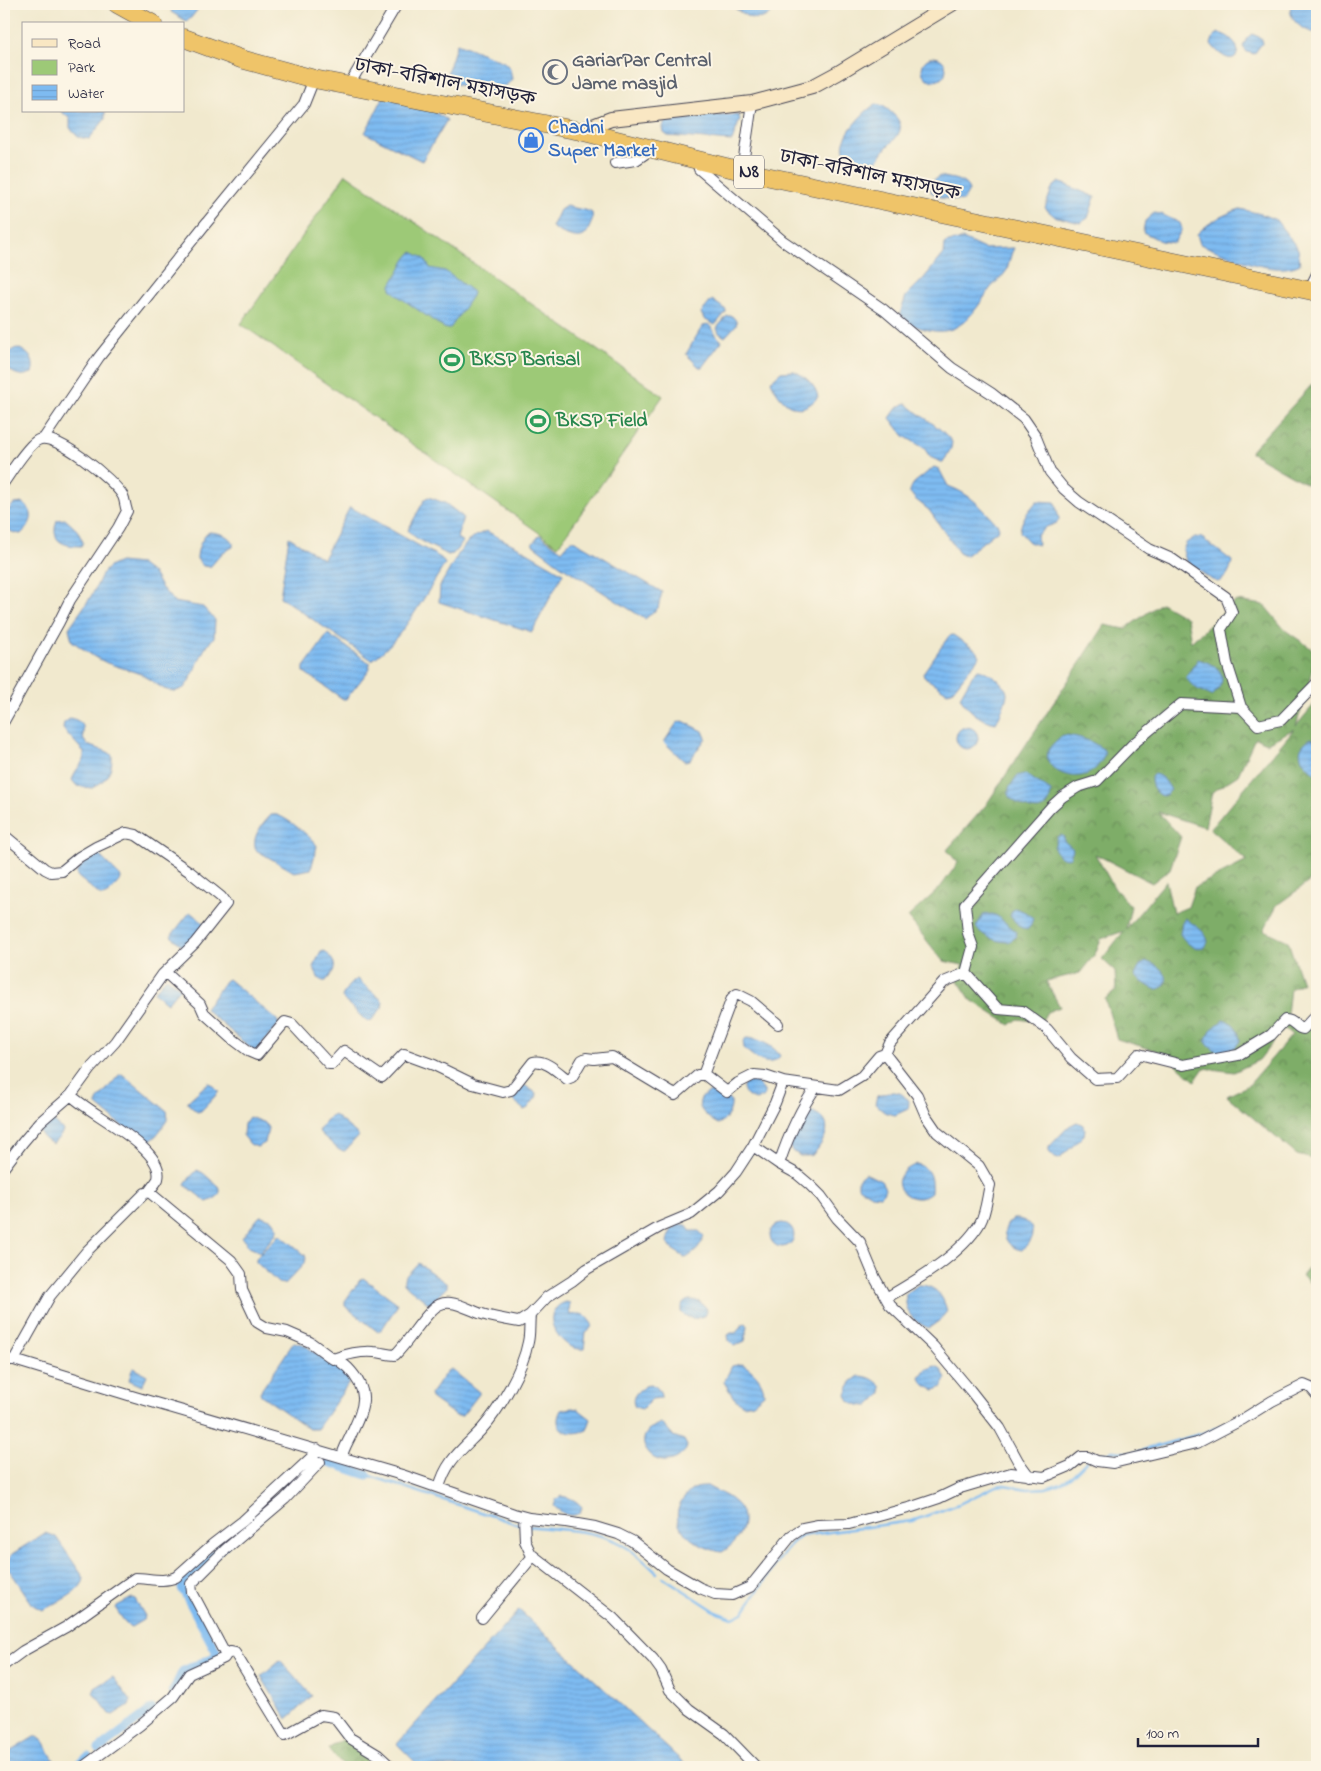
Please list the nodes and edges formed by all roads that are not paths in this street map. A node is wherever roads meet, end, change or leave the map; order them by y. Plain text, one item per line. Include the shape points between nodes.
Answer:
1 (117, 4) edge
2 (397, 4) edge
3 (952, 4) edge
4 (149, 22) edge
5 (185, 38) edge
6 (314, 79) junction
7 (349, 85) junction
8 (752, 103) junction
9 (580, 132) junction
10 (652, 149) junction
11 (697, 160) junction
12 (615, 164) dead end
13 (742, 171) junction
14 (1317, 274) edge
15 (1313, 291) edge
16 (44, 438) junction
17 (4, 482) edge
18 (1317, 683) edge
19 (1241, 708) junction
20 (4, 721) edge
21 (4, 834) edge
22 (165, 972) junction
23 (966, 974) junction
24 (1317, 1014) edge
25 (778, 1024) dead end
26 (885, 1054) junction
27 (703, 1075) junction
28 (783, 1082) junction
29 (816, 1087) junction
30 (71, 1094) junction
31 (753, 1146) junction
32 (779, 1164) junction
33 (4, 1168) edge
34 (149, 1192) junction
35 (886, 1298) junction
36 (530, 1316) junction
37 (336, 1358) junction
38 (9, 1360) edge
39 (1317, 1395) edge
40 (317, 1449) junction
41 (342, 1457) junction
42 (320, 1462) dead end
43 (1029, 1476) junction
44 (439, 1488) junction
45 (524, 1517) junction
46 (533, 1556) junction
47 (482, 1618) dead end
48 (226, 1655) junction
49 (4, 1665) edge
50 (83, 1767) edge
51 (391, 1767) edge
52 (756, 1767) edge

1 - 4 highway
2 - 7 street
3 - 8 main road via 812,87
5 - 6 highway, ঢাকা-বরিশাল মহাসড়ক / N8 via 241,59
6 - 7 highway, ঢাকা-বরিশাল মহাসড়ক / N8
6 - 16 street via 304,104 99,357
7 - 9 highway, ঢাকা-বরিশাল মহাসড়ক / N8
8 - 9 main road via 611,119
8 - 13 street
9 - 10 highway, ঢাকা-বরিশাল মহাসড়ক / N8
10 - 11 highway, ঢাকা-বরিশাল মহাসড়ক / N8
10 - 12 street via 636,160
11 - 13 highway, ঢাকা-বরিশাল মহাসড়ক / N8
11 - 19 street via 699,169 783,241 884,310 952,368 1024,419 1035,435 1050,472 1079,502 1149,549 1172,559 1226,597 1232,612 1220,629
13 - 15 highway, ঢাকা-বরিশাল মহাসড়ক / N8
14 - 15 street
16 - 17 street via 37,440 24,454
16 - 20 street via 58,442 91,464 123,496 126,511 70,600
18 - 19 street via 1281,720 1258,725
19 - 23 street via 1181,704 1097,781 1078,787 1051,807 965,904 972,947
21 - 22 street via 51,872 62,871 79,857 126,833 136,835 221,897 226,904 209,928
22 - 27 street via 200,1004 204,1013 234,1040 257,1055 288,1022 329,1064 344,1050 382,1077 404,1054 473,1084 503,1092 511,1090 537,1061 567,1079 586,1058 612,1057 675,1096 698,1075
22 - 30 street via 115,1042
23 - 24 street via 998,1009 1022,1011 1047,1029 1071,1058 1095,1079 1117,1078 1139,1054 1183,1065 1238,1056 1271,1035 1285,1020 1291,1020 1303,1029
23 - 26 street via 944,982 890,1043
25 - 27 street via 737,994 732,998
26 - 29 street via 879,1056 862,1076 839,1090
26 - 35 street via 917,1095 937,1132 979,1166 990,1185 981,1222 961,1245 935,1267
27 - 28 street via 727,1092 754,1075
28 - 29 street
28 - 31 street
29 - 32 street via 791,1131
30 - 33 street via 40,1122
30 - 34 street via 133,1139 153,1160 158,1179
31 - 32 street
31 - 36 street via 725,1185 691,1214 603,1258 548,1297
32 - 35 street via 810,1185 860,1242
34 - 37 street via 231,1260 241,1274 242,1290 257,1322 301,1337 333,1360
34 - 38 street via 87,1251 50,1296
35 - 43 street via 970,1390 1000,1428
36 - 37 street via 520,1322 480,1314 454,1303 441,1304 432,1309 395,1355 354,1352
36 - 44 street via 528,1343 506,1396 482,1429 456,1454 442,1474
37 - 41 street via 356,1378 364,1395
38 - 40 street
39 - 43 street via 1304,1385 1197,1443 1113,1463 1081,1458 1044,1477
40 - 41 street
40 - 49 street via 273,1494 176,1578 135,1578 66,1627
41 - 44 street
42 - 48 street via 285,1500 226,1549 191,1584 192,1592
43 - 45 street via 1011,1473 912,1507 849,1524 803,1528 791,1536 750,1587 732,1595 715,1594 693,1585 618,1534 594,1527
44 - 45 street
45 - 46 street via 525,1540
46 - 47 street
46 - 52 street via 612,1618 653,1659 670,1690 689,1709 724,1734
48 - 50 street via 219,1662 189,1674 173,1698
48 - 51 street via 235,1653 285,1736 321,1715 334,1717 350,1738

